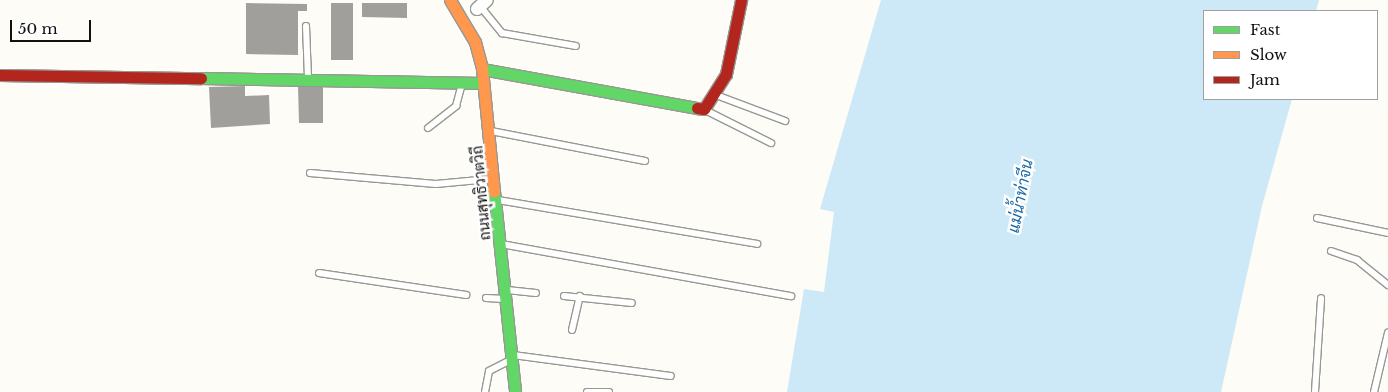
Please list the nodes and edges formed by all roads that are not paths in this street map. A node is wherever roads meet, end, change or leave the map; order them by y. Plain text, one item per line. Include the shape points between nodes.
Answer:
1 (741, 0) edge
2 (454, 3) edge
3 (479, 7) edge
4 (306, 26) dead end
5 (576, 46) dead end
6 (482, 69) junction
7 (0, 75) edge
8 (308, 79) junction
9 (463, 82) junction
10 (483, 83) junction
11 (716, 95) junction
12 (704, 110) junction
13 (785, 121) dead end
14 (428, 128) dead end
15 (490, 131) junction
16 (771, 144) dead end
17 (645, 161) dead end
18 (310, 173) dead end
19 (495, 178) junction
20 (497, 200) junction
21 (1317, 218) dead end
22 (1388, 233) edge
23 (500, 244) junction
24 (757, 244) dead end
25 (1330, 251) dead end
26 (319, 273) dead end
27 (1388, 284) edge
28 (536, 293) dead end
29 (466, 295) dead end
30 (506, 295) junction
31 (564, 296) dead end
32 (580, 296) junction
33 (791, 296) dead end
34 (486, 298) dead end
35 (1321, 298) dead end
36 (632, 303) dead end
37 (572, 330) dead end
38 (1388, 333) edge
39 (512, 357) junction
40 (671, 376) dead end
41 (485, 392) edge
42 (515, 392) edge
43 (587, 392) edge
44 (609, 392) edge
45 (1314, 392) edge
46 (1374, 392) edge

1 - 11 street via 734,47
2 - 3 street, ถนนสุทธิวาตวิถี
3 - 5 lane via 502,33
3 - 6 street, ถนนสุทธิวาตวิถี
4 - 8 lane
6 - 10 street, ถนนสุทธิวาตวิถี
6 - 12 street
7 - 8 street
8 - 9 street
9 - 10 street
9 - 14 lane via 456,106
10 - 15 street, ถนนสุทธิวาตวิถี
11 - 12 street
11 - 13 lane
12 - 16 lane
15 - 17 lane
15 - 19 street, ถนนสุทธิวาตวิถี
18 - 19 lane via 436,184
19 - 20 street, ถนนสุทธิวาตวิถี
20 - 23 street, ถนนสุทธิวาตวิถี
20 - 24 lane
21 - 22 lane
23 - 30 street, ถนนสุทธิวาตวิถี
23 - 33 lane
25 - 27 lane via 1356,260
26 - 29 lane
28 - 30 lane
30 - 34 lane
30 - 39 street, ถนนสุทธิวาตวิถี
31 - 32 lane
32 - 36 lane
32 - 37 lane
35 - 45 lane
38 - 46 lane
39 - 40 lane
39 - 41 lane via 490,371
39 - 42 street, ถนนสุทธิวาตวิถี
43 - 44 lane

